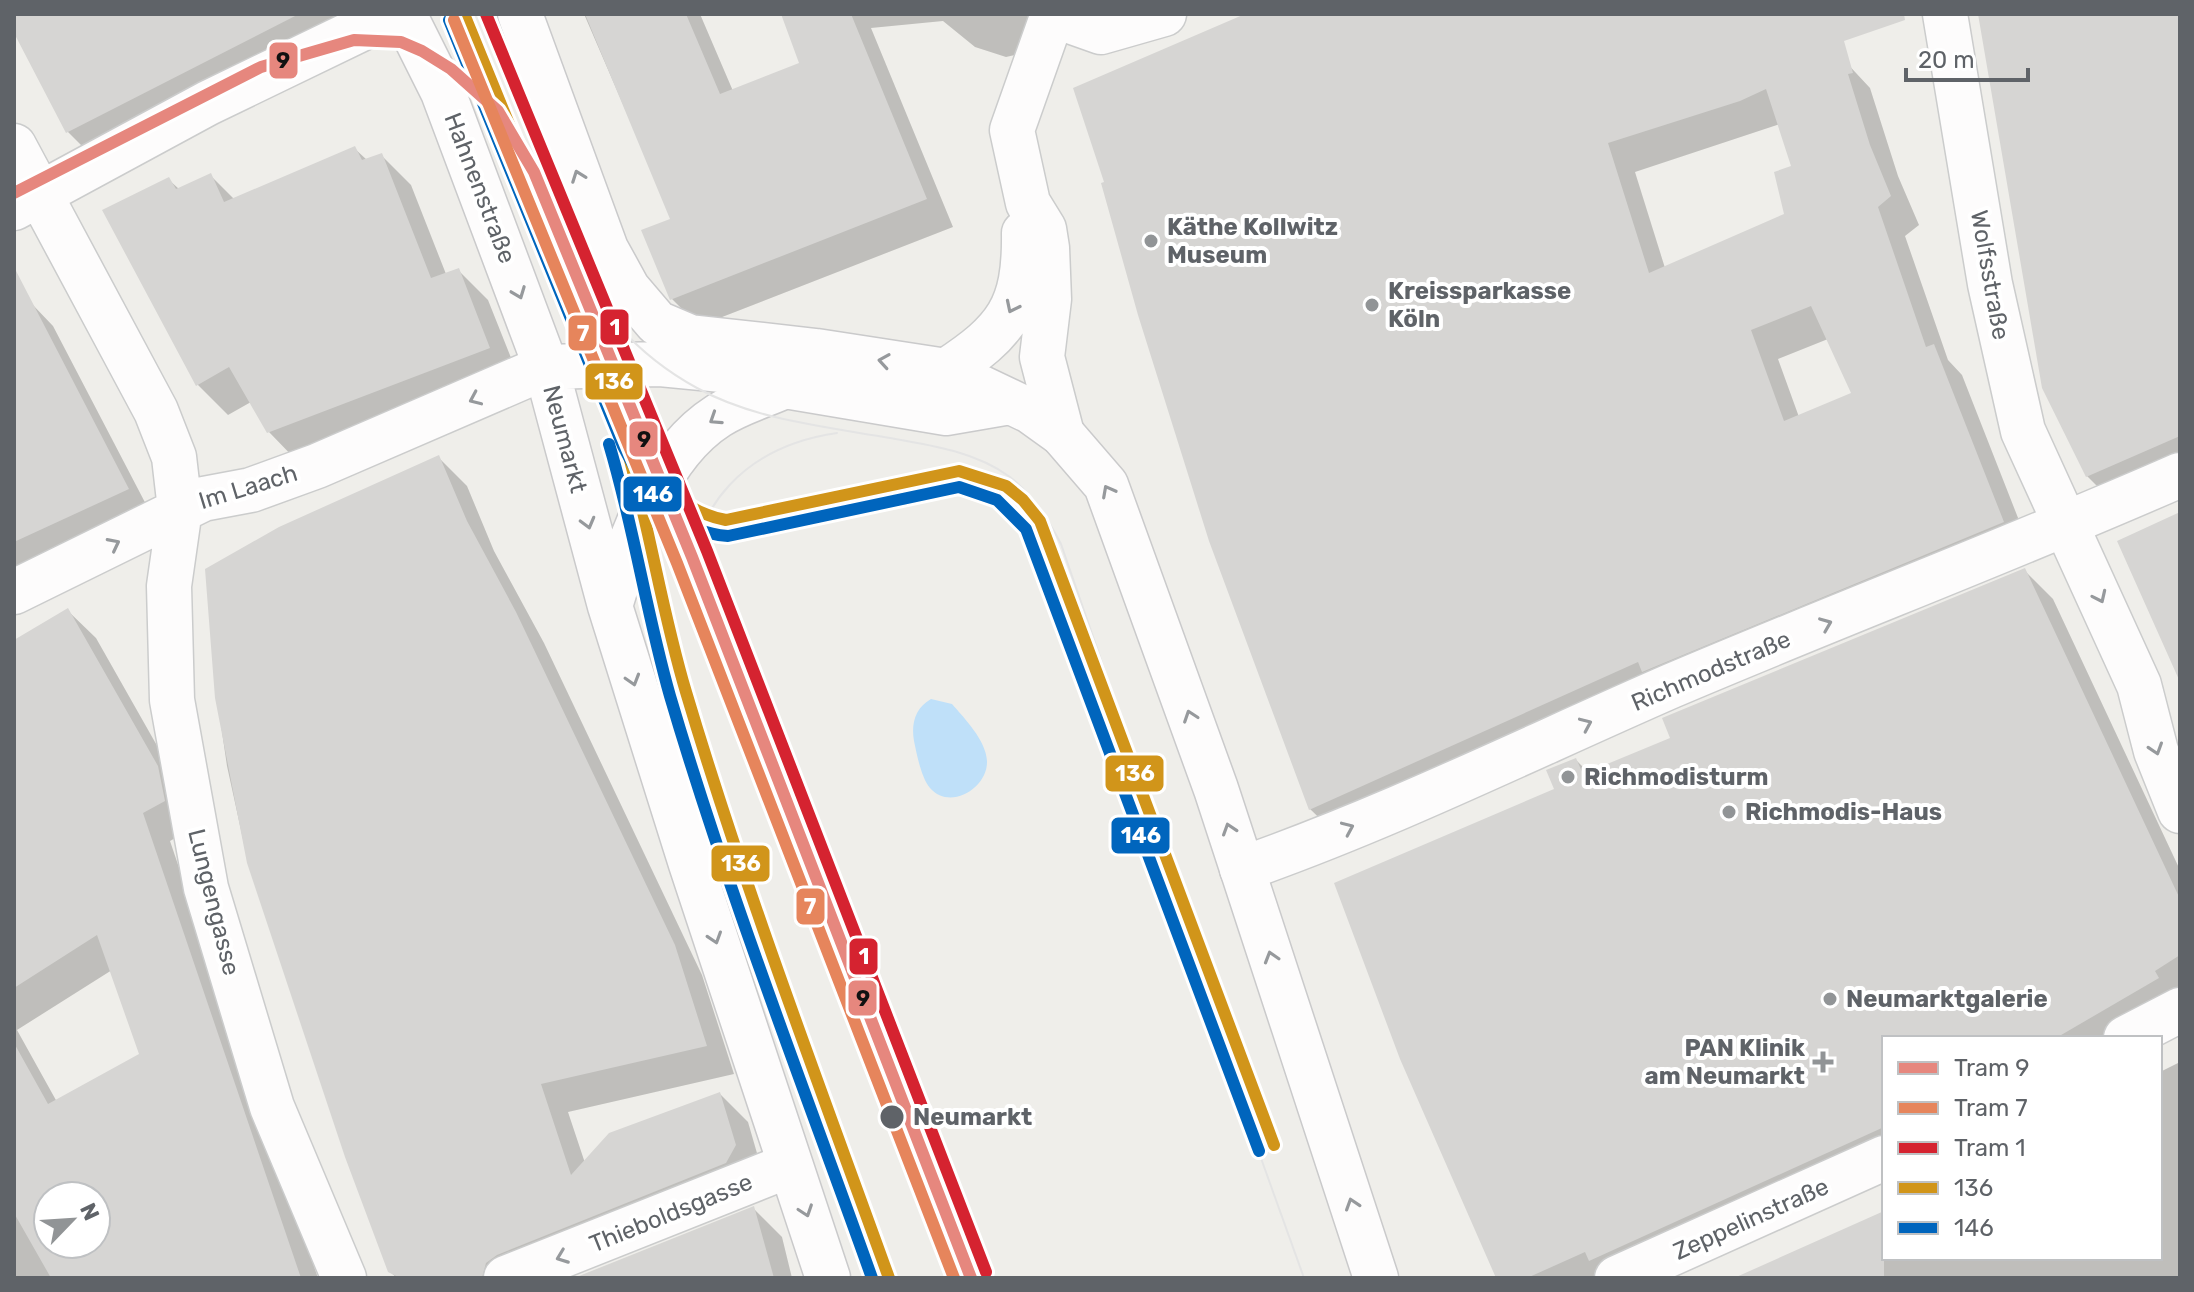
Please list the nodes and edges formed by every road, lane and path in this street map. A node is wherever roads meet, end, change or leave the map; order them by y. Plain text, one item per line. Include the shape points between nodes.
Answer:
1 (392, 14) edge
2 (404, 14) edge
3 (520, 14) edge
4 (1053, 14) edge
5 (1164, 14) edge
6 (1945, 14) edge
7 (14, 146) edge
8 (27, 201) edge
9 (1028, 203) junction
10 (546, 367) junction
11 (946, 371) junction
12 (785, 386) junction
13 (1010, 402) junction
14 (1062, 434) junction
15 (2180, 475) edge
16 (180, 509) junction
17 (2067, 526) junction
18 (14, 592) edge
19 (610, 606) junction
20 (2180, 811) edge
21 (1242, 869) junction
22 (2180, 1010) edge
23 (2130, 1036) edge
24 (1882, 1159) edge
25 (790, 1165) junction
26 (344, 1278) edge
27 (506, 1278) edge
28 (828, 1278) edge
29 (1376, 1278) edge
30 (1617, 1278) edge

1 - 8 street via 208,103
2 -> 10 street, Hahnenstraße via 443,92
11 -> 3 street via 674,333 657,323 606,249
4 - 5 street via 1101,32
4 - 9 street via 1012,130
6 - 17 street, Wolfsstraße via 2005,357 2023,431
7 - 8 street, Im Laach
8 - 16 street, Im Laach via 156,411 174,457
9 -> 11 street via 1014,308 993,337
9 - 14 street via 1044,229 1047,248 1049,299 1042,357
10 - 12 street, Neumarkt via 660,364 743,372
10 -> 16 street, Im Laach via 317,466
10 -> 19 street, Neumarkt
11 - 13 street
12 - 13 street, Neumarkt via 946,413
12 -> 19 street via 720,415 693,437 659,482 626,552
13 - 14 street
21 -> 14 street via 1118,511 1106,485
15 - 17 street, Richmodstraße
18 -> 16 street
16 - 26 street, Lungengasse via 169,586 171,686 206,888 272,1107
17 -> 20 street, Wolfsstraße via 2139,685 2156,751
21 -> 17 street, Richmodstraße via 1674,685
19 -> 25 street, Neumarkt
29 -> 21 street
22 - 23 street
24 - 30 street, Zeppelinstraße
25 -> 27 street, Thieboldsgasse
25 -> 28 street, Neumarkt

